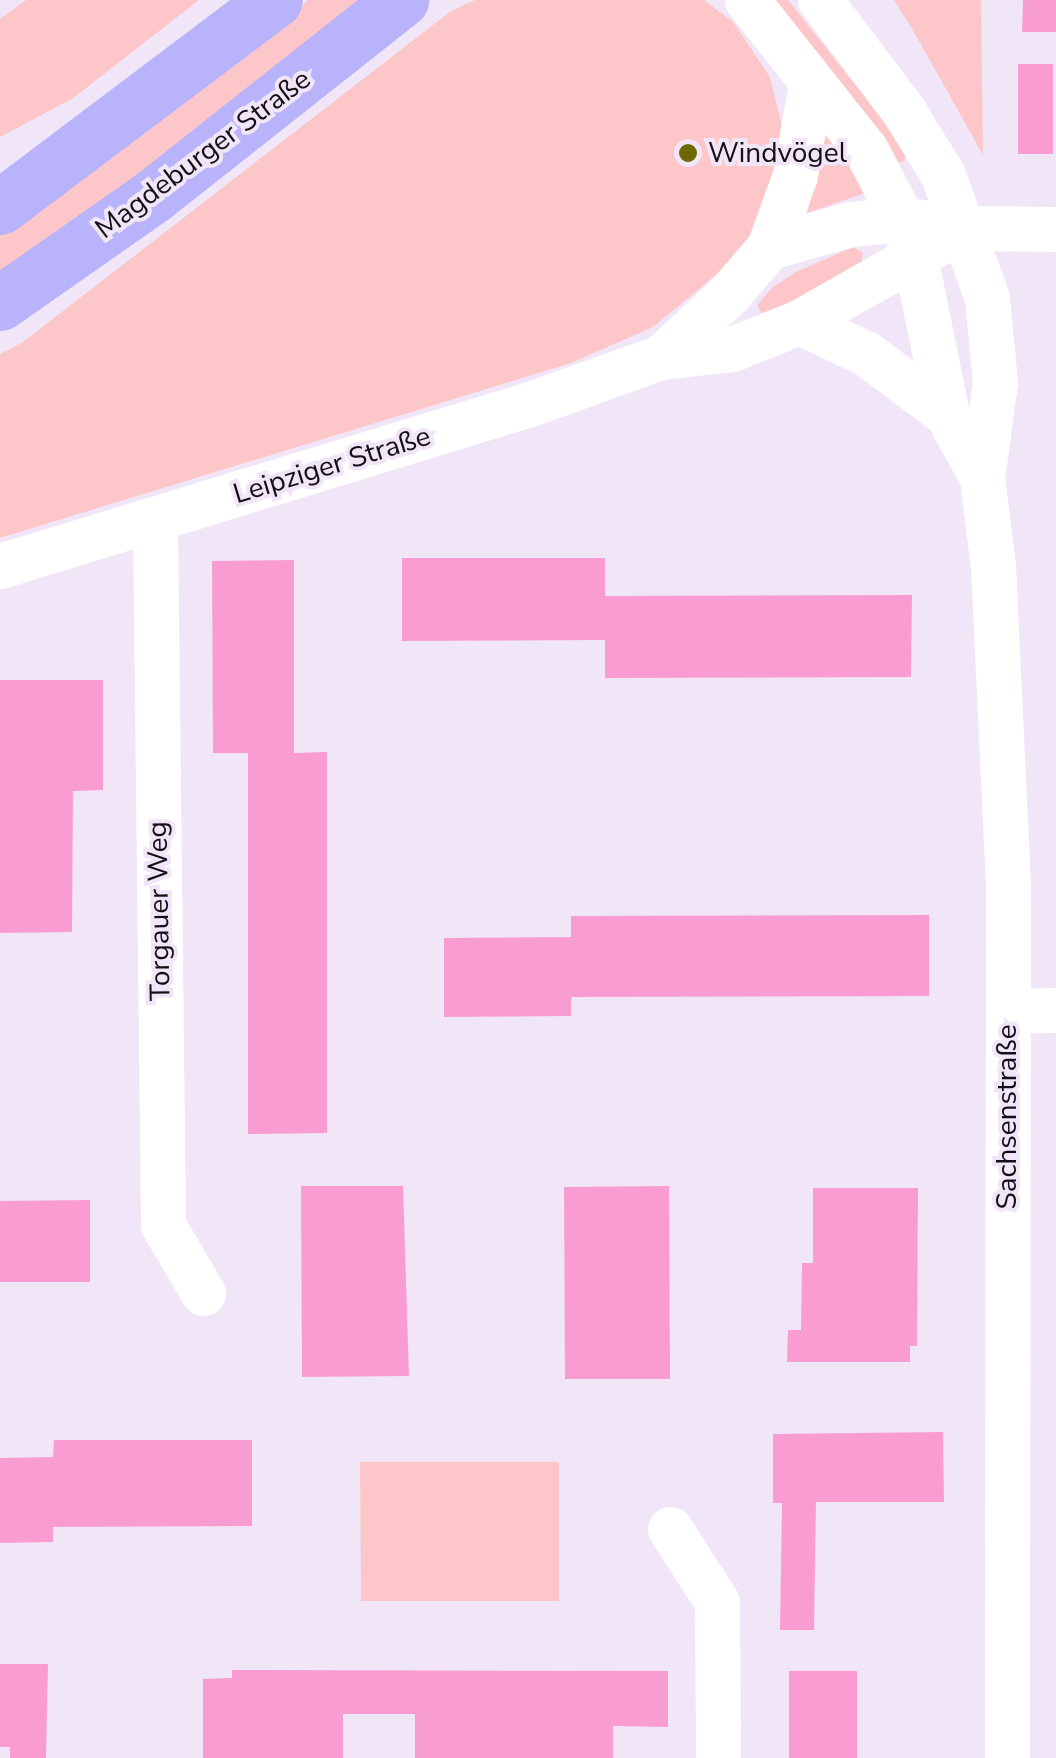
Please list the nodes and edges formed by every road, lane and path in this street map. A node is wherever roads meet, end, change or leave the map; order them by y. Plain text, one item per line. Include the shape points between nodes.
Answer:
1 (274, 0) edge
2 (401, 0) edge
3 (747, 0) edge
4 (820, 0) edge
5 (811, 84) junction
6 (14, 189) edge
7 (965, 228) junction
8 (1056, 229) edge
9 (909, 238) junction
10 (769, 247) junction
11 (0, 303) edge
12 (799, 322) junction
13 (661, 357) junction
14 (948, 414) junction
15 (982, 478) junction
16 (155, 518) junction
17 (0, 566) edge
18 (1056, 1010) edge
19 (1008, 1011) junction
20 (203, 1292) dead end
21 (670, 1528) dead end
22 (718, 1758) edge
23 (1007, 1758) edge

1 - 6 main road
2 - 11 main road, Magdeburger Straße via 154,195
3 - 5 street, Sachsenstraße
4 - 7 street, Sachsenstraße via 904,112
5 - 9 street, Sachsenstraße via 866,150
5 - 10 street, Leipziger Straße via 795,176
7 - 8 street
7 - 9 street
7 - 15 street, Sachsenstraße via 987,298 995,382
9 - 10 street via 851,224
9 - 12 street, Leipziger Straße
9 - 14 street, Sachsenstraße
10 - 13 street, Leipziger Straße
12 - 13 street, Leipziger Straße via 732,348
12 - 14 street via 867,354
13 - 16 street, Leipziger Straße via 533,403
14 - 15 street, Sachsenstraße
15 - 19 street, Sachsenstraße via 1003,748
16 - 17 street, Leipziger Straße
16 - 20 street, Torgauer Weg via 163,1225
18 - 19 street
19 - 23 street, Sachsenstraße
21 - 22 street via 717,1602

